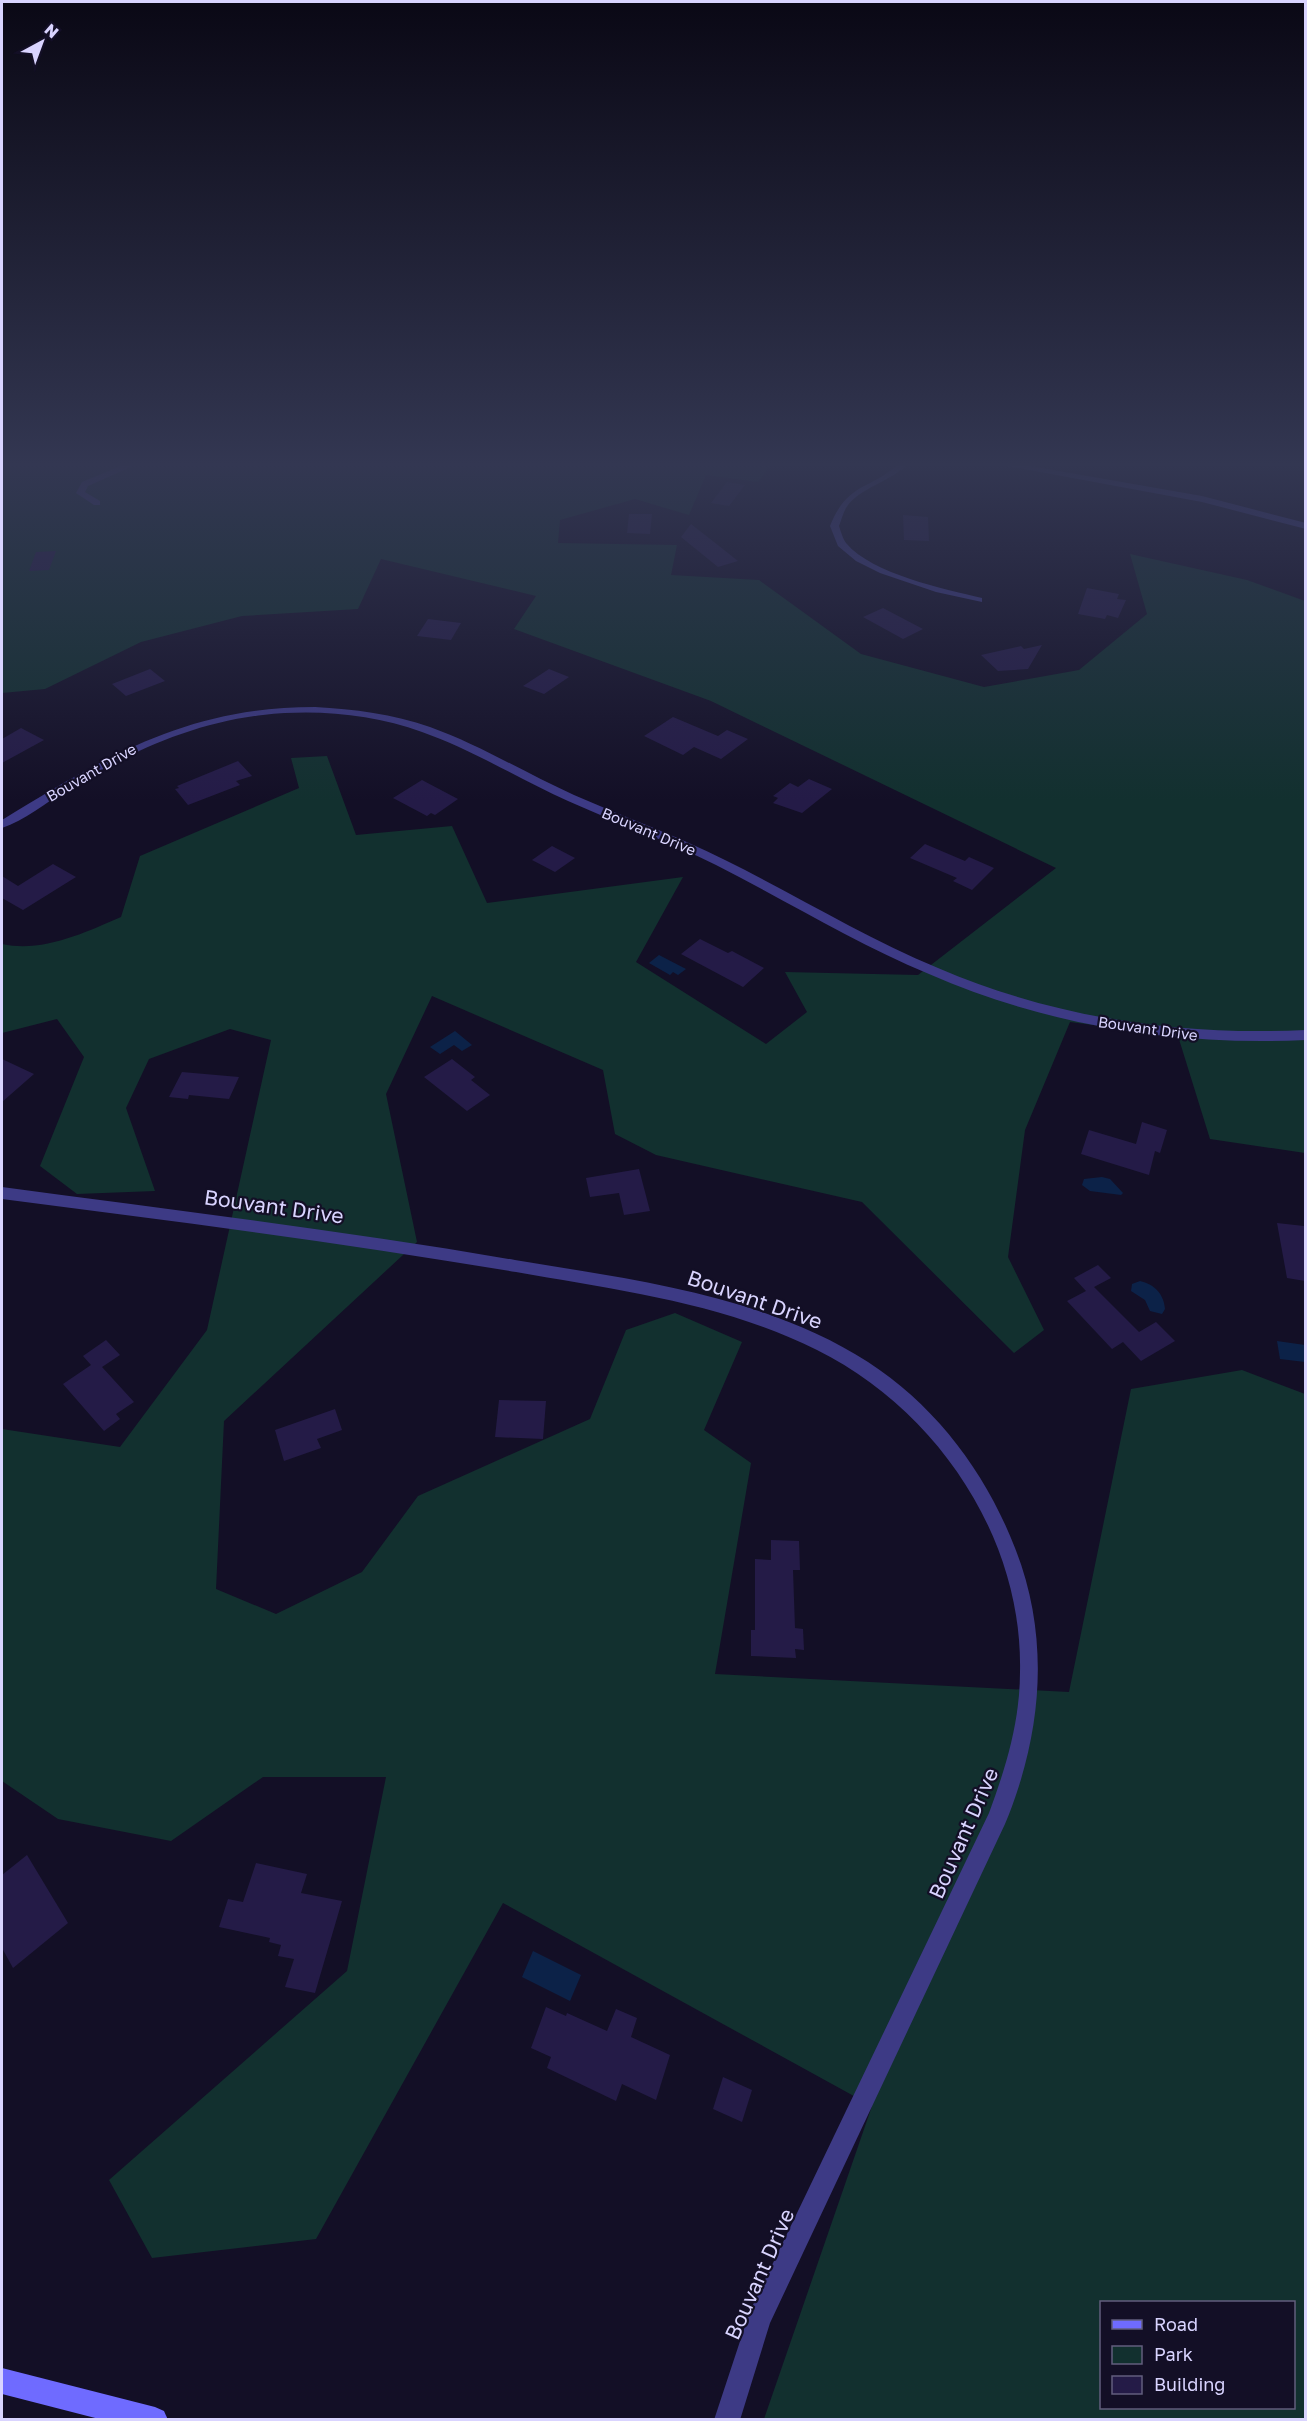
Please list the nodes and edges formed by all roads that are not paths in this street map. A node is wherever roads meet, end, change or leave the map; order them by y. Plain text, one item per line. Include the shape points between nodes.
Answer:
1 (890, 575) edge
2 (979, 600) dead end
3 (2, 825) edge
4 (1305, 1035) edge
5 (2, 1193) edge
6 (2, 2381) edge
7 (154, 2420) edge
8 (727, 2420) edge

1 - 2 street
3 - 4 street, Bouvant Drive via 119,754 169,732 260,712 346,711 419,727 693,849 897,954 983,991 1138,1029 1242,1037
5 - 8 street, Bouvant Drive via 406,1246 714,1304 772,1324 861,1366 927,1420 980,1488 1001,1531 1026,1619 1030,1669 1017,1766 998,1817 759,2320
6 - 7 street

